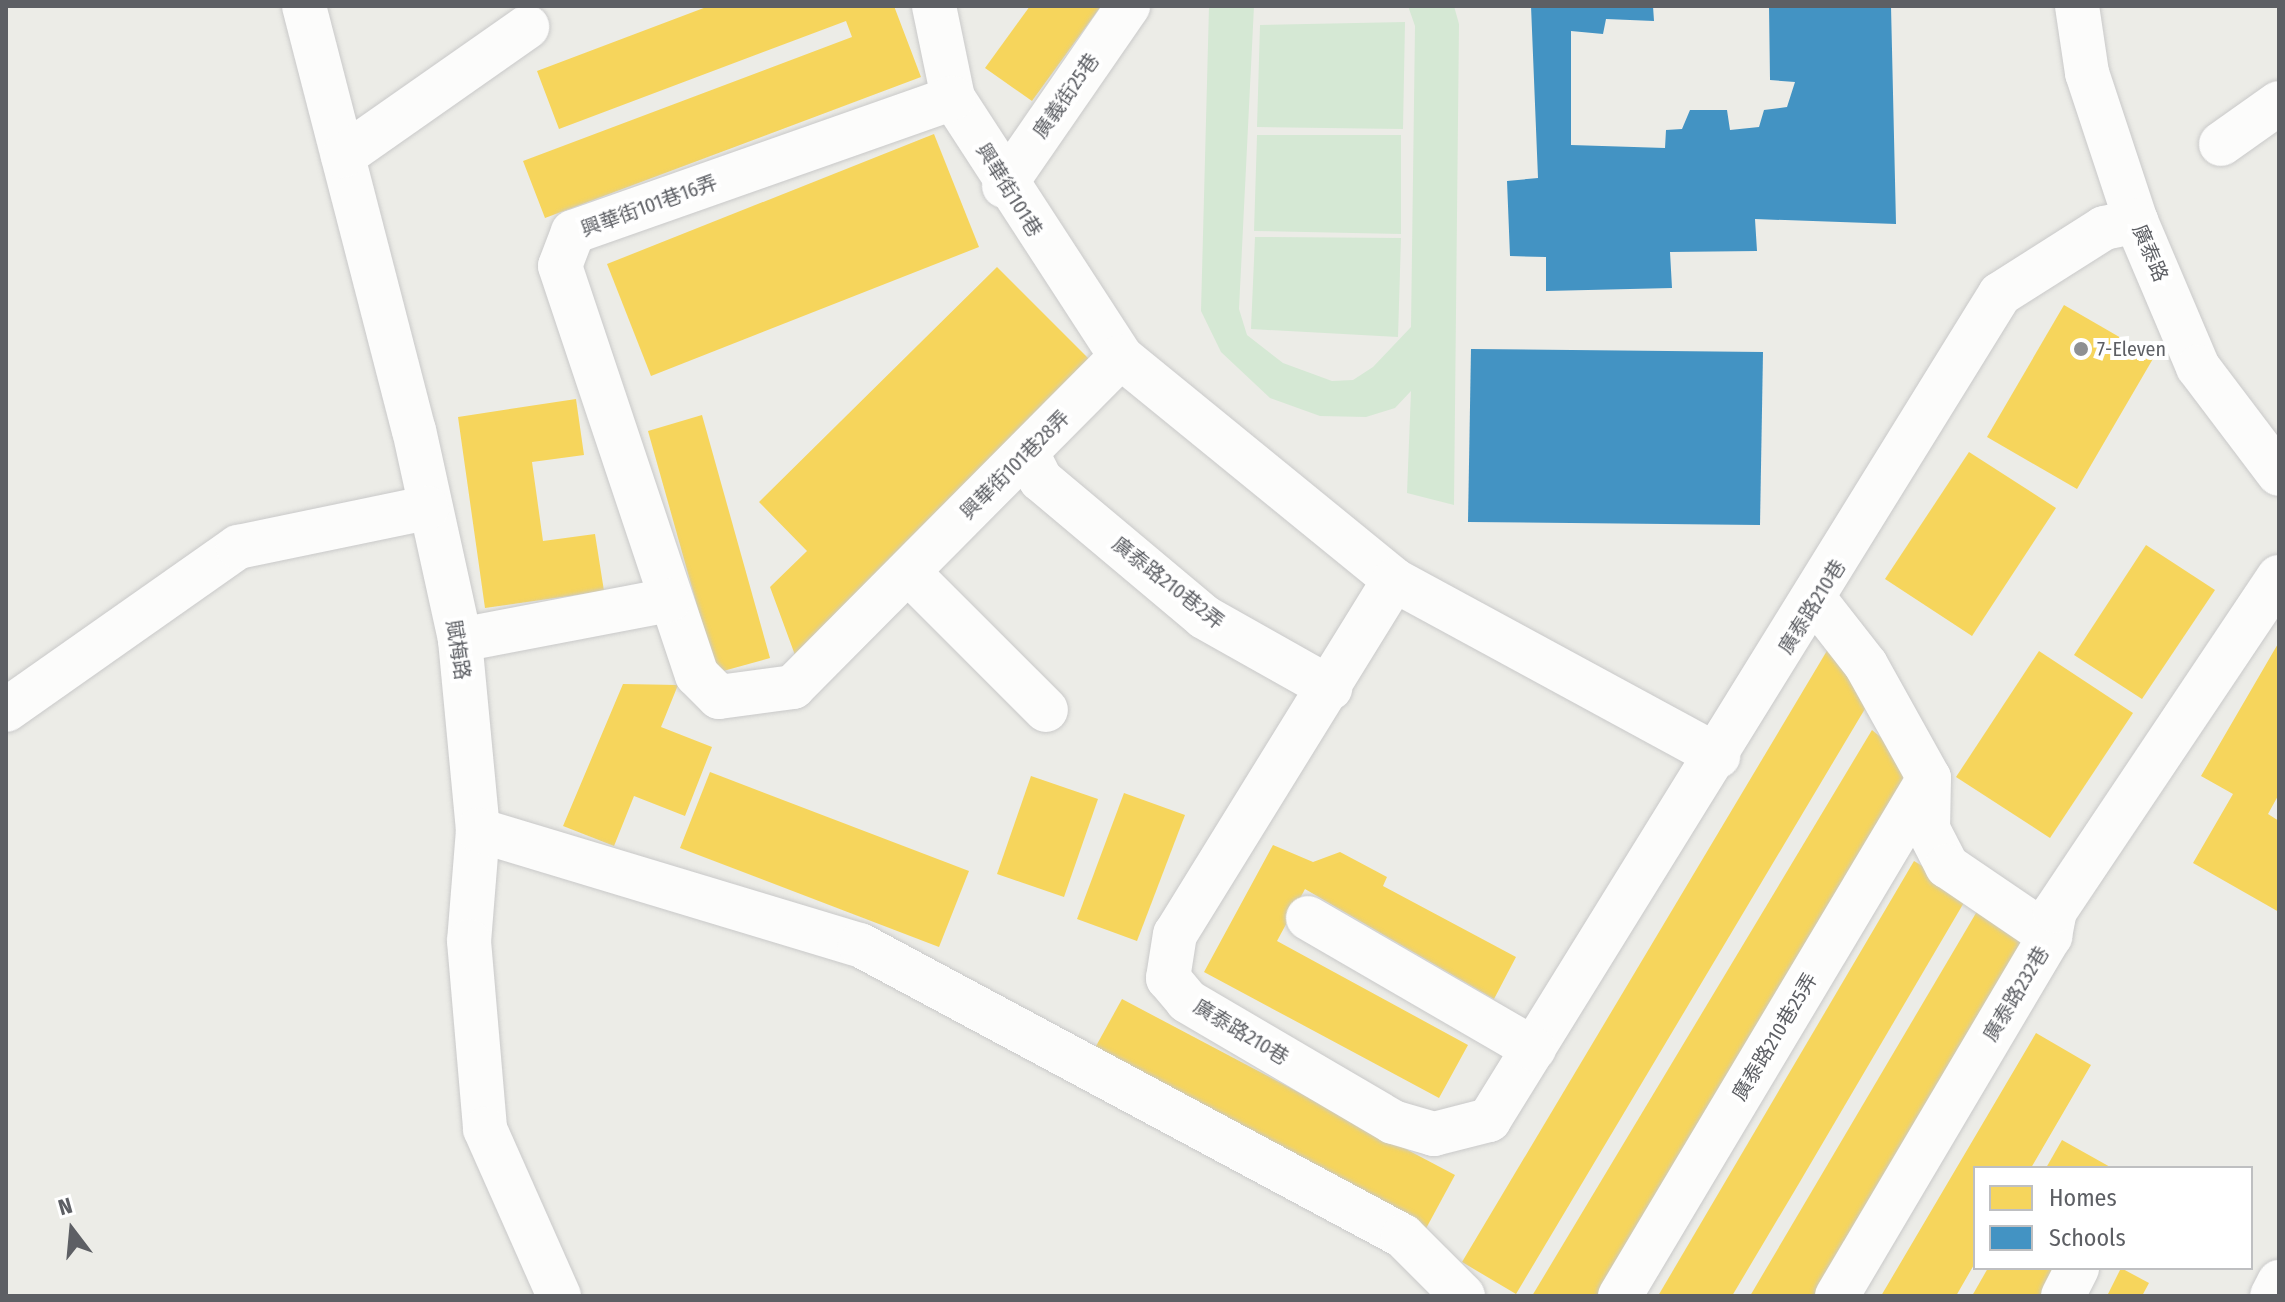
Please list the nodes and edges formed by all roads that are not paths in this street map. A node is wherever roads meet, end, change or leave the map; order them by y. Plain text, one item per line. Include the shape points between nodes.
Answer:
1 (304, 6) edge
2 (934, 6) edge
3 (1128, 6) edge
4 (2077, 6) edge
5 (527, 27) dead end
6 (953, 98) junction
7 (2279, 103) edge
8 (2221, 144) dead end
9 (343, 156) junction
10 (1004, 186) junction
11 (2136, 221) junction
12 (1121, 357) junction
13 (1027, 453) junction
14 (2279, 474) edge
15 (427, 508) junction
16 (908, 572) junction
17 (2279, 577) edge
18 (1394, 580) junction
19 (669, 600) junction
20 (1816, 601) junction
21 (460, 640) junction
22 (1330, 688) junction
23 (6, 710) edge
24 (1046, 710) dead end
25 (1718, 756) junction
26 (1929, 778) junction
27 (478, 830) junction
28 (1308, 918) dead end
29 (2050, 936) junction
30 (1534, 1049) junction
31 (2076, 1270) edge
32 (2279, 1282) edge
33 (559, 1296) edge
34 (1463, 1296) edge
35 (1620, 1296) edge
36 (1837, 1296) edge
37 (2063, 1296) edge
38 (2272, 1296) edge

1 - 9 street, 賦梅路
2 - 6 street, 興華街101巷
3 - 10 street, 廣義街25巷
4 - 11 street, 廣泰路 via 2087,73
5 - 9 street
6 - 10 street, 興華街101巷
6 - 19 street, 興華街101巷16弄 via 573,232 560,266
7 - 8 street
9 - 15 street, 賦梅路 via 414,430
10 - 12 street, 興華街101巷
11 - 14 street, 廣泰路 via 2198,367
11 - 20 street, 廣泰路210巷 via 2104,228 2000,294
12 - 13 street, 興華街101巷28弄
12 - 18 street, 興華街101巷
13 - 16 street, 興華街101巷28弄
13 - 22 street, 廣泰路210巷2弄 via 1041,480 1204,617
15 - 21 street, 賦梅路
15 - 23 street via 238,547
16 - 19 street, 興華街101巷28弄 via 793,687 757,698 719,697 697,675
16 - 24 street
17 - 29 street via 2055,911
18 - 22 street, 廣泰路210巷
18 - 25 street, 興華街101巷
19 - 21 street
20 - 25 street, 廣泰路210巷
20 - 26 street via 1866,665
21 - 27 street, 賦梅路
22 - 30 street, 廣泰路210巷 via 1175,934 1168,978 1187,1001 1366,1106 1434,1134 1489,1120
25 - 30 street, 廣泰路210巷
26 - 29 street, 廣泰路232巷 via 1928,829 1947,866
26 - 35 street, 廣泰路210巷25弄
27 - 33 street, 賦梅路 via 469,941 485,1129
27 - 34 street via 860,945 1403,1236
28 - 30 street
29 - 36 street, 廣泰路232巷
31 - 37 street
32 - 38 street

